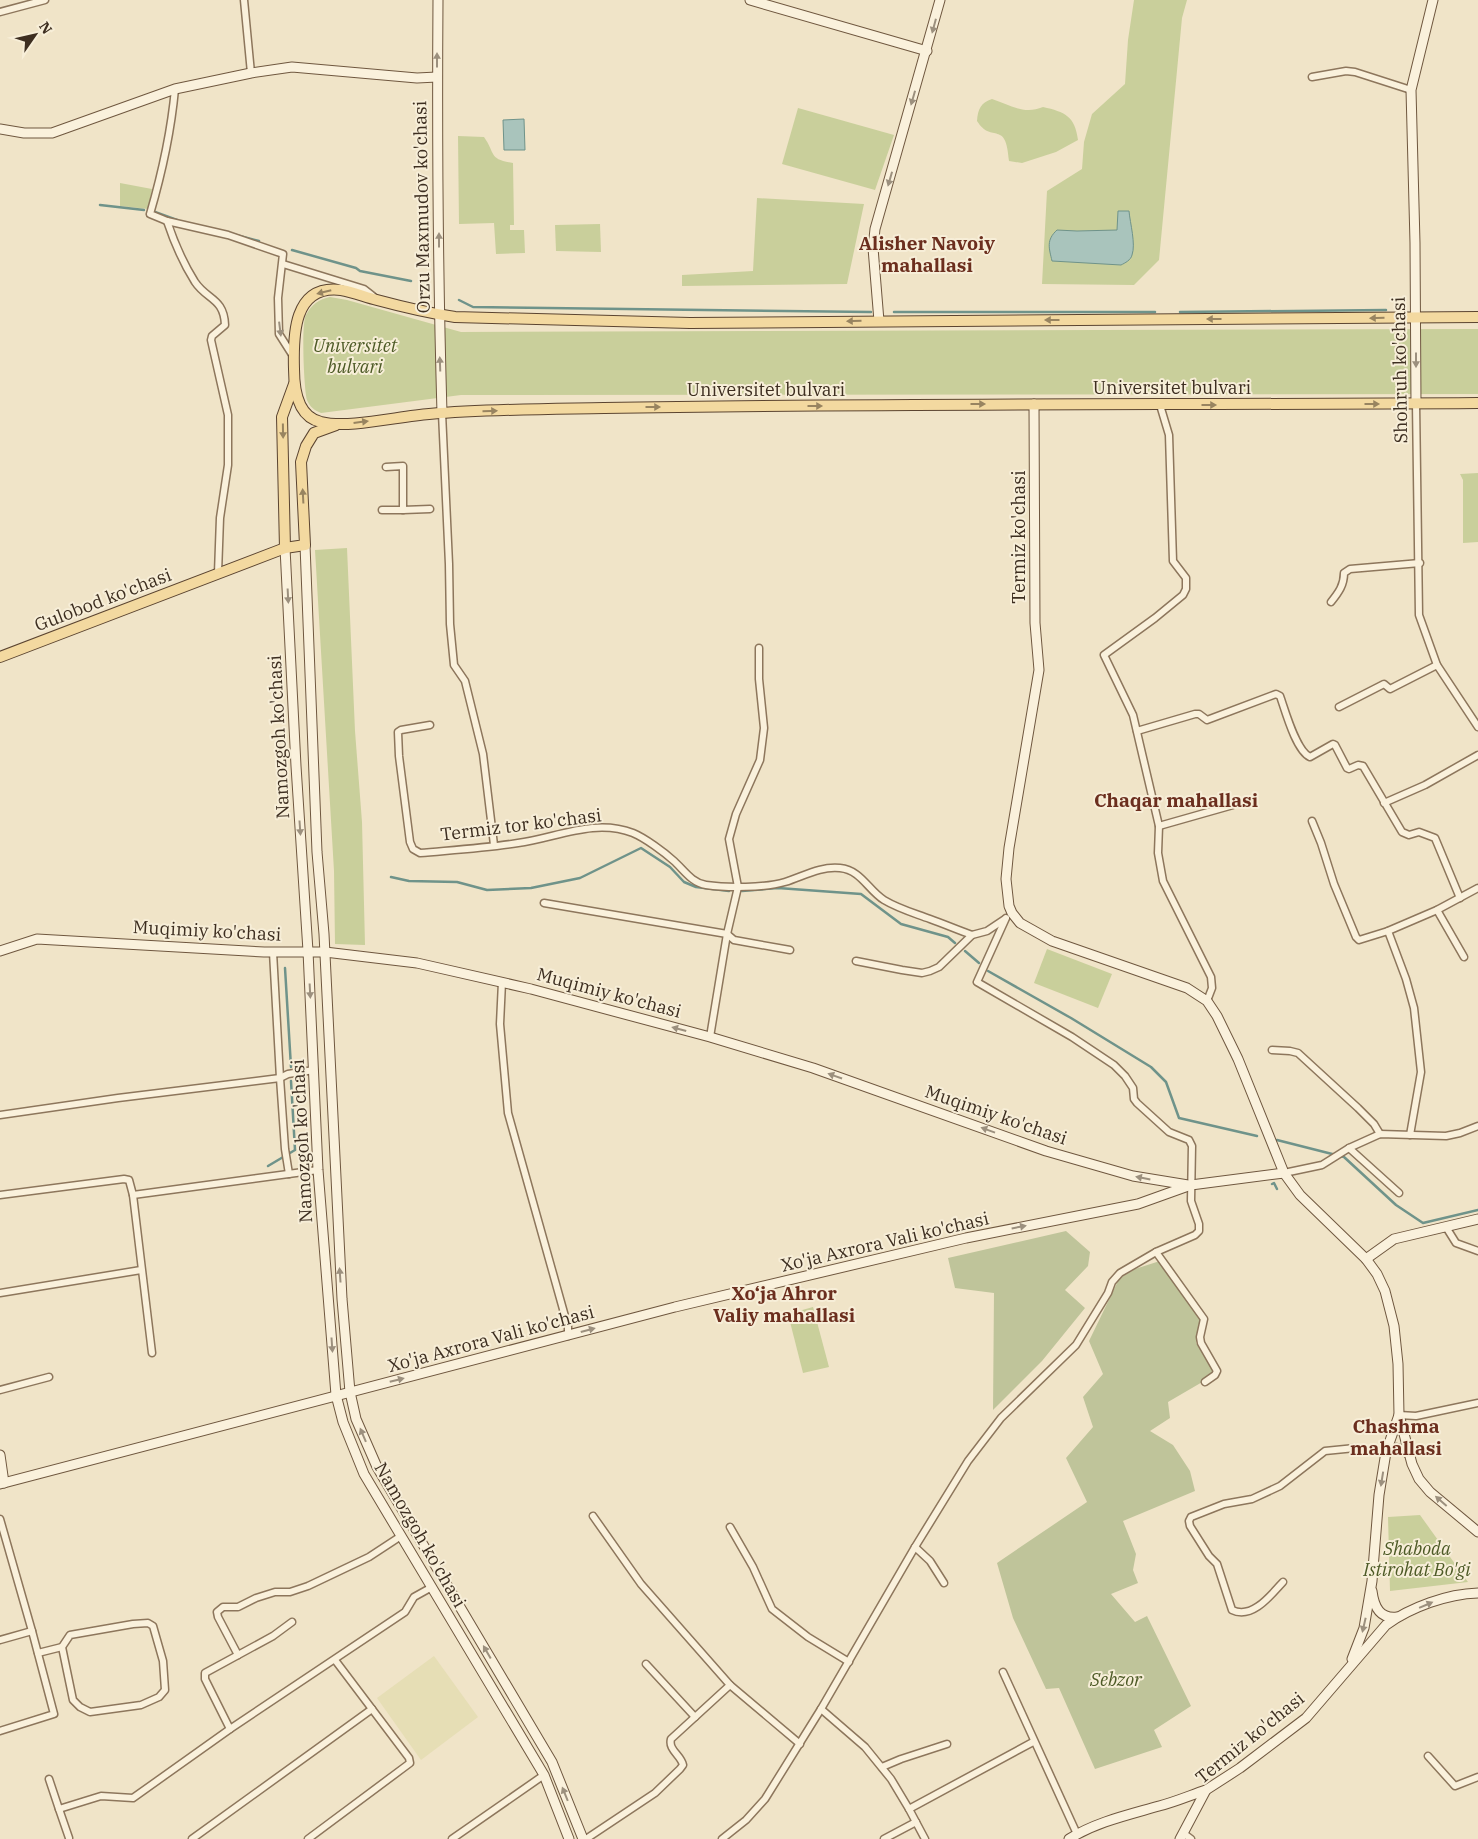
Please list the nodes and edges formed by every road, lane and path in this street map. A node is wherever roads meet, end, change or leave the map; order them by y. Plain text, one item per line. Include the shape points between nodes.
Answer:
1 (45, 0) edge
2 (244, 0) edge
3 (438, 0) edge
4 (750, 0) edge
5 (940, 0) edge
6 (1433, 0) edge
7 (0, 12) edge
8 (927, 51) junction
9 (250, 73) junction
10 (437, 77) junction
11 (1312, 78) dead end
12 (175, 89) junction
13 (1411, 90) junction
14 (0, 129) edge
15 (167, 221) junction
16 (283, 264) junction
17 (379, 300) junction
18 (439, 315) junction
19 (1478, 317) edge
20 (1416, 318) junction
21 (879, 321) junction
22 (294, 356) junction
23 (294, 384) junction
24 (1416, 403) junction
25 (1034, 404) junction
26 (1478, 404) edge
27 (1160, 405) junction
28 (442, 413) junction
29 (338, 424) junction
30 (386, 467) dead end
31 (382, 510) dead end
32 (403, 510) junction
33 (430, 510) dead end
34 (305, 545) junction
35 (285, 548) junction
36 (1420, 563) junction
37 (218, 573) junction
38 (1331, 602) dead end
39 (759, 648) dead end
40 (0, 657) edge
41 (1437, 665) junction
42 (1339, 708) dead end
43 (430, 725) dead end
44 (1478, 728) edge
45 (1136, 731) junction
46 (1478, 755) edge
47 (296, 763) junction
48 (313, 764) junction
49 (1384, 803) junction
50 (1233, 805) dead end
51 (1312, 821) dead end
52 (1159, 826) junction
53 (494, 845) junction
54 (738, 887) junction
55 (1478, 888) edge
56 (1460, 898) junction
57 (544, 903) dead end
58 (1437, 910) junction
59 (1009, 916) junction
60 (1388, 931) junction
61 (727, 934) junction
62 (972, 936) junction
63 (790, 950) dead end
64 (0, 951) edge
65 (308, 951) junction
66 (273, 952) junction
67 (325, 952) junction
68 (1464, 958) dead end
69 (856, 961) dead end
70 (502, 982) junction
71 (1207, 1001) junction
72 (710, 1037) junction
73 (1272, 1050) dead end
74 (314, 1070) junction
75 (280, 1078) junction
76 (0, 1115) edge
77 (1478, 1126) edge
78 (1380, 1134) junction
79 (1410, 1135) junction
80 (1349, 1148) junction
81 (318, 1170) junction
82 (1284, 1173) junction
83 (289, 1174) junction
84 (1191, 1185) junction
85 (1399, 1193) dead end
86 (0, 1195) edge
87 (133, 1195) junction
88 (1478, 1219) edge
89 (1446, 1227) junction
90 (1478, 1250) edge
91 (1156, 1252) junction
92 (1366, 1259) junction
93 (142, 1270) junction
94 (0, 1293) edge
95 (568, 1336) junction
96 (152, 1352) dead end
97 (49, 1376) dead end
98 (1205, 1382) dead end
99 (0, 1390) edge
100 (350, 1392) junction
101 (336, 1395) junction
102 (1478, 1403) edge
103 (1399, 1415) junction
104 (1386, 1452) junction
105 (1408, 1453) junction
106 (0, 1454) edge
107 (1, 1483) edge
108 (593, 1516) dead end
109 (0, 1520) edge
110 (730, 1528) dead end
111 (1478, 1532) edge
112 (401, 1536) junction
113 (915, 1547) junction
114 (1372, 1581) junction
115 (1283, 1582) dead end
116 (944, 1583) dead end
117 (432, 1587) junction
118 (1478, 1593) edge
119 (1400, 1616) junction
120 (292, 1622) dead end
121 (32, 1631) junction
122 (0, 1640) edge
123 (62, 1646) junction
124 (38, 1653) junction
125 (238, 1655) junction
126 (335, 1660) junction
127 (849, 1662) junction
128 (646, 1664) dead end
129 (1349, 1667) junction
130 (1003, 1672) dead end
131 (730, 1685) junction
132 (821, 1709) junction
133 (372, 1710) junction
134 (695, 1717) junction
135 (230, 1729) junction
136 (0, 1731) edge
137 (1033, 1742) junction
138 (800, 1744) junction
139 (947, 1744) dead end
140 (1428, 1756) dead end
141 (882, 1767) junction
142 (544, 1775) junction
143 (1478, 1777) edge
144 (49, 1779) dead end
145 (1206, 1790) junction
146 (59, 1808) junction
147 (909, 1809) junction
148 (916, 1822) junction
149 (1073, 1836) edge
150 (1181, 1836) edge
151 (69, 1838) edge
152 (192, 1839) edge
153 (308, 1839) edge
154 (452, 1839) edge
155 (569, 1839) edge
156 (585, 1839) edge
157 (722, 1839) edge
158 (884, 1839) edge
159 (925, 1839) edge
160 (1191, 1839) edge

1 - 7 street
2 - 9 street
10 -> 3 main road, Orzu Maxmudov ko'chasi
4 - 8 main road
5 -> 8 main road
6 - 13 main road, Shohruh ko'chasi
8 -> 21 main road via 876,229 873,248
9 - 10 main road via 292,67
9 - 12 main road
18 -> 10 main road, Orzu Maxmudov ko'chasi
11 - 13 street via 1355,72
12 - 14 main road via 52,133
12 - 15 street via 158,190 150,214
13 - 20 main road, Shohruh ko'chasi
15 - 16 street via 259,245 283,254
15 - 37 street via 174,243 196,284 218,303 224,316 224,325 211,340 228,415 228,465 220,518
16 - 17 street via 364,290
16 -> 22 street via 278,298 279,334
17 - 18 main road, Universitet bulvari
17 -> 22 main road, Universitet bulvari via 339,290 312,296 297,319
21 -> 18 main road, Universitet bulvari via 690,323
28 -> 18 main road, Orzu Maxmudov ko'chasi
19 - 20 main road, Universitet bulvari
20 -> 21 main road, Universitet bulvari
20 -> 24 main road, Shohruh ko'chasi
22 - 23 main road, Universitet bulvari
23 - 29 main road, Universitet bulvari via 303,414 316,422
23 -> 35 main road, Namozgoh ko'chasi via 282,417
24 - 26 main road, Universitet bulvari
27 -> 24 main road, Universitet bulvari
24 - 36 street, Shohruh ko'chasi
25 - 27 main road, Universitet bulvari
28 -> 25 main road, Universitet bulvari via 603,408
25 - 59 main road, Termiz ko'chasi via 1039,670 1009,848 1006,889
27 - 45 street via 1169,435 1172,561 1186,578 1186,589 1163,612 1104,655 1133,714
29 -> 28 main road, Universitet bulvari
28 - 53 street via 454,665 465,681 483,754
34 -> 29 main road, Namozgoh ko'chasi via 301,462 314,433
30 - 32 street via 403,466
31 - 32 street
32 - 33 street
34 - 35 main road, Gulobod ko'chasi
34 - 48 main road, Namozgoh ko'chasi
35 - 37 main road, Gulobod ko'chasi
35 -> 47 main road, Namozgoh ko'chasi
36 - 38 street via 1350,569 1344,572 1341,590
36 - 41 street, Shohruh ko'chasi via 1419,615
37 - 40 main road, Gulobod ko'chasi
39 - 54 street via 764,728 760,760 736,814 729,839
41 - 42 street via 1390,689 1384,684
41 - 44 street, Shohruh ko'chasi
43 - 53 street, Termiz tor ko'chasi via 398,732 413,849 420,853
45 - 49 street via 1195,714 1207,720 1276,694 1280,696 1298,744 1307,756 1335,745 1347,768 1362,766
45 - 52 street
46 - 49 street
47 - 48 main road
47 -> 65 main road, Namozgoh ko'chasi
48 - 67 main road, Namozgoh ko'chasi
49 - 56 street via 1405,834 1419,832 1435,838
50 - 52 street
51 - 60 street via 1356,937 1359,940
52 - 71 street via 1158,853 1163,881 1210,977 1212,988
53 - 54 street, Termiz tor ko'chasi via 519,843 562,832 620,829 642,838 673,860 696,882
54 - 61 street
54 - 62 street, Termiz tor ko'chasi via 784,882 817,870 842,868 863,878 882,899 899,909
55 - 56 street
56 - 58 street
57 - 61 street
58 - 60 street
58 - 68 street
59 - 62 street via 987,931
59 - 71 main road via 1052,941 1187,988
59 - 84 street via 977,982 1120,1069 1137,1103 1169,1132 1189,1140 1192,1146
60 - 79 street via 1414,1008 1422,1072
61 - 63 street via 734,940
61 - 72 street
62 - 69 street via 939,967 922,972
64 - 66 main road, Muqimiy ko'chasi via 37,939
65 - 66 main road, Muqimiy ko'chasi
65 - 67 main road, Muqimiy ko'chasi
65 -> 74 main road, Namozgoh ko'chasi
66 - 75 street
67 - 70 main road, Muqimiy ko'chasi via 417,962
100 -> 67 main road, Namozgoh ko'chasi via 338,1248
72 -> 70 main road, Muqimiy ko'chasi
70 - 95 street via 500,1024 508,1113
71 - 82 main road via 1230,1041
84 -> 72 main road, Muqimiy ko'chasi via 1133,1176 1046,1151 813,1068
73 - 78 street via 1298,1054 1358,1108
74 - 75 street
74 - 81 main road, Namozgoh ko'chasi
75 - 76 street
75 - 83 street
77 - 79 street via 1446,1136
78 - 79 street
78 - 80 street
80 - 82 street via 1315,1168
80 - 85 street
81 - 83 street
81 -> 101 main road, Namozgoh ko'chasi
82 - 84 main road, Xo'ja Axrora Vali ko'chasi
82 - 92 main road via 1300,1195
83 - 87 street
84 - 91 street via 1191,1201 1199,1232
95 -> 84 main road, Xo'ja Axrora Vali ko'chasi via 898,1253 1138,1204
86 - 87 street via 124,1179 129,1180
87 - 93 street
88 - 89 main road
89 - 90 street via 1456,1243
89 - 92 main road via 1394,1239
91 - 98 street via 1204,1319 1201,1343 1217,1371
91 - 113 street via 1120,1273 1112,1282 1076,1345 1001,1418 968,1461
92 - 103 main road via 1390,1308 1398,1364
93 - 94 street
93 - 96 street
100 -> 95 main road, Xo'ja Axrora Vali ko'chasi
97 - 99 street
100 - 101 main road, Xo'ja Axrora Vali ko'chasi
156 -> 100 main road, Namozgoh ko'chasi via 552,1762 377,1467 356,1419
101 - 107 main road
101 - 112 main road, Namozgoh ko'chasi via 364,1474
102 - 103 street via 1416,1416
103 - 104 main road
103 - 105 main road
104 - 105 main road via 1398,1447
104 -> 114 main road
104 - 115 street via 1355,1448 1325,1451 1280,1486 1252,1499 1224,1504 1191,1518 1190,1526 1217,1564 1232,1610 1256,1609
111 -> 105 main road via 1424,1486
106 - 107 main road
108 - 131 street via 641,1584
109 - 121 street
110 - 127 street via 772,1609 808,1637
112 - 117 main road, Namozgoh ko'chasi
112 - 125 street via 369,1557 308,1586 290,1592 275,1592 238,1607 223,1607 217,1612 218,1617
113 - 116 street
113 - 127 street
114 - 119 main road via 1373,1598 1380,1613 1387,1617
114 -> 129 main road via 1364,1628
117 - 126 street via 414,1597 405,1612
117 - 142 main road, Namozgoh ko'chasi
119 -> 118 main road, Termiz ko'chasi via 1446,1597
119 - 129 main road, Termiz ko'chasi via 1386,1625
120 - 125 street
121 - 122 street
121 - 124 street
123 - 123 street via 70,1635 148,1623 153,1626 163,1661 166,1690 159,1698 141,1705 90,1712 73,1700
123 - 124 street
124 - 136 street via 54,1714
125 - 135 street via 205,1673
126 - 133 street
126 - 135 street
127 - 132 street
128 - 134 street
129 - 145 main road, Termiz ko'chasi via 1298,1725
130 - 137 street
131 - 134 street
131 - 138 street
132 - 138 street
132 - 141 street via 865,1747
133 - 152 street
133 - 153 street via 410,1758 410,1763
134 - 156 street via 671,1739 670,1744 682,1761 680,1769 655,1793
135 - 146 street via 133,1798 101,1796
137 - 147 street
137 - 149 street
138 - 157 street via 765,1799
139 - 141 street
140 - 143 street via 1455,1786
141 - 147 street
142 - 154 street
142 - 155 main road, Namozgoh ko'chasi
144 - 146 street
145 - 149 main road via 1120,1817
145 - 150 main road, Termiz ko'chasi
146 - 151 street
147 - 148 street
148 - 158 street
148 - 159 street
150 - 160 street

